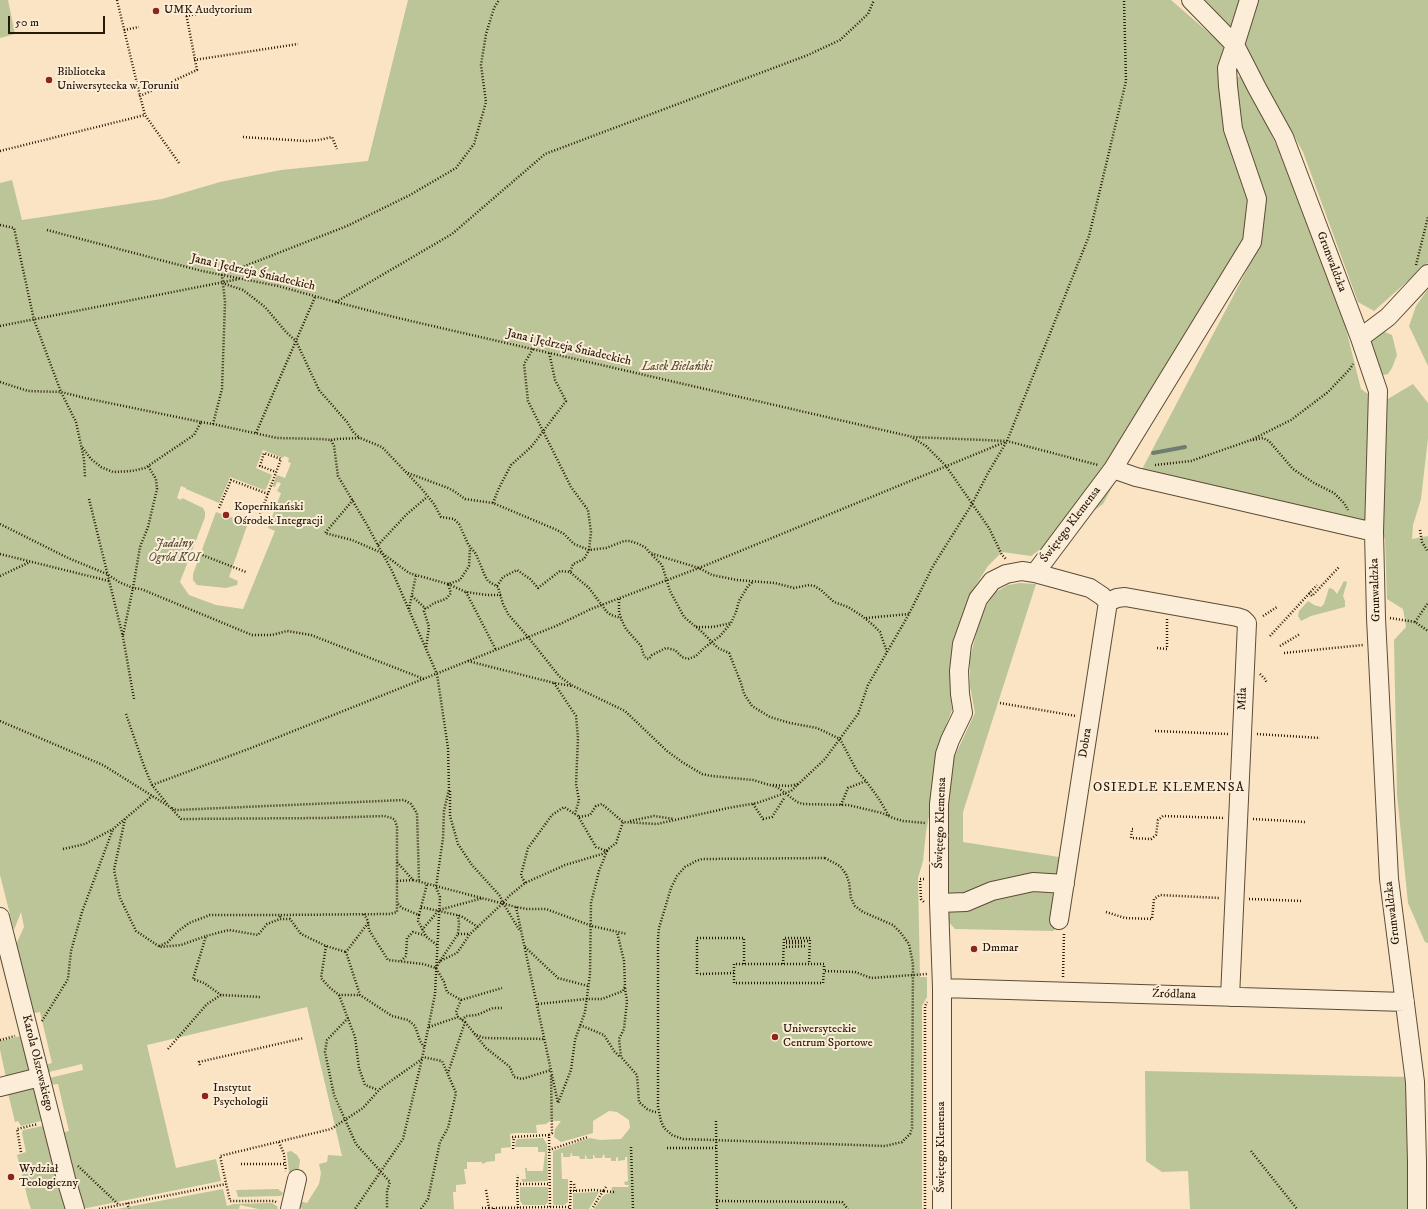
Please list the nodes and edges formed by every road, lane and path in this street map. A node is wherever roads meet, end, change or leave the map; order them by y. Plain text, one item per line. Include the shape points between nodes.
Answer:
1 (117, 0) edge
2 (499, 0) edge
3 (874, 0) edge
4 (1124, 0) edge
5 (1191, 0) edge
6 (1250, 0) edge
7 (185, 8) dead end
8 (196, 14) dead end
9 (186, 16) junction
10 (139, 27) dead end
11 (124, 30) junction
12 (298, 44) dead end
13 (1235, 45) junction
14 (194, 60) junction
15 (140, 96) junction
16 (145, 115) junction
17 (243, 137) dead end
18 (337, 149) dead end
19 (0, 151) edge
20 (179, 163) dead end
21 (1428, 217) edge
22 (0, 225) edge
23 (47, 230) dead end
24 (1421, 272) edge
25 (222, 275) junction
26 (242, 279) junction
27 (223, 283) junction
28 (315, 297) junction
29 (336, 302) junction
30 (34, 320) junction
31 (0, 326) edge
32 (1360, 338) junction
33 (296, 341) junction
34 (533, 349) junction
35 (549, 352) junction
36 (0, 382) edge
37 (61, 392) junction
38 (201, 422) junction
39 (212, 424) junction
40 (543, 432) junction
41 (256, 433) junction
42 (913, 437) junction
43 (360, 438) junction
44 (330, 440) junction
45 (1251, 440) junction
46 (1007, 441) junction
47 (82, 447) junction
48 (1152, 465) dead end
49 (148, 466) junction
50 (946, 466) junction
51 (1113, 469) junction
52 (276, 472) junction
53 (407, 473) junction
54 (85, 477) dead end
55 (268, 494) junction
56 (427, 497) junction
57 (89, 499) dead end
58 (352, 500) junction
59 (493, 503) junction
60 (972, 504) junction
61 (219, 508) dead end
62 (1352, 516) dead end
63 (0, 524) edge
64 (257, 524) dead end
65 (1420, 530) dead end
66 (1374, 532) junction
67 (378, 545) junction
68 (470, 548) junction
69 (589, 550) junction
70 (1428, 552) edge
71 (197, 553) dead end
72 (382, 553) junction
73 (650, 553) junction
74 (0, 554) edge
75 (31, 561) junction
76 (1007, 561) dead end
77 (1339, 567) dead end
78 (699, 568) junction
79 (246, 572) dead end
80 (570, 572) junction
81 (1035, 573) junction
82 (108, 574) junction
83 (416, 575) junction
84 (0, 576) edge
85 (666, 580) junction
86 (109, 581) junction
87 (753, 581) junction
88 (448, 584) junction
89 (1317, 585) dead end
90 (496, 586) junction
91 (133, 588) junction
92 (466, 592) junction
93 (1309, 593) junction
94 (500, 595) junction
95 (412, 596) junction
96 (619, 599) junction
97 (1108, 602) junction
98 (1160, 603) junction
99 (1428, 603) edge
100 (601, 606) junction
101 (1277, 607) dead end
102 (425, 608) junction
103 (409, 610) junction
104 (909, 614) junction
105 (1264, 616) dead end
106 (621, 618) junction
107 (865, 618) junction
108 (1376, 618) junction
109 (1416, 622) junction
110 (731, 623) junction
111 (696, 626) junction
112 (1428, 631) edge
113 (1300, 634) dead end
114 (1270, 636) dead end
115 (122, 637) junction
116 (528, 637) junction
117 (712, 643) junction
118 (1378, 643) junction
119 (1280, 646) dead end
120 (425, 648) junction
121 (1157, 648) dead end
122 (496, 650) junction
123 (888, 652) junction
124 (1284, 654) dead end
125 (468, 661) junction
126 (437, 674) junction
127 (424, 679) junction
128 (554, 683) junction
129 (573, 686) junction
130 (134, 699) dead end
131 (1000, 703) dead end
132 (126, 714) dead end
133 (1083, 717) dead end
134 (0, 721) edge
135 (1155, 731) dead end
136 (1234, 734) dead end
137 (1254, 734) dead end
138 (1320, 738) dead end
139 (840, 739) junction
140 (866, 781) junction
141 (800, 783) junction
142 (766, 784) junction
143 (152, 785) junction
144 (449, 789) junction
145 (786, 794) junction
146 (152, 796) junction
147 (785, 797) junction
148 (773, 798) junction
149 (793, 800) junction
150 (752, 804) junction
151 (841, 805) junction
152 (170, 807) junction
153 (575, 814) junction
154 (889, 816) junction
155 (579, 817) junction
156 (1231, 818) dead end
157 (126, 819) junction
158 (1248, 819) dead end
159 (676, 820) junction
160 (623, 822) junction
161 (1306, 822) dead end
162 (939, 824) junction
163 (113, 829) junction
164 (1133, 829) dead end
165 (63, 850) dead end
166 (607, 851) junction
167 (397, 862) junction
168 (939, 878) junction
169 (413, 880) junction
170 (397, 881) junction
171 (419, 881) junction
172 (525, 883) junction
173 (426, 884) junction
174 (1065, 884) junction
175 (436, 887) junction
176 (484, 898) junction
177 (1220, 898) dead end
178 (1247, 899) dead end
179 (1303, 901) dead end
180 (503, 903) junction
181 (932, 903) junction
182 (397, 904) junction
183 (421, 907) junction
184 (516, 907) junction
185 (439, 910) junction
186 (1106, 912) dead end
187 (364, 914) junction
188 (280, 915) junction
189 (419, 915) junction
190 (458, 915) junction
191 (0, 917) edge
192 (280, 919) junction
193 (368, 922) junction
194 (592, 926) junction
195 (1062, 926) joint
196 (478, 927) junction
197 (422, 930) junction
198 (522, 932) junction
199 (617, 932) junction
200 (458, 934) junction
201 (470, 934) junction
202 (627, 934) dead end
203 (206, 936) junction
204 (427, 938) junction
205 (791, 944) junction
206 (803, 944) junction
207 (437, 945) junction
208 (158, 946) junction
209 (326, 946) junction
210 (525, 946) junction
211 (346, 952) junction
212 (440, 961) junction
213 (401, 962) junction
214 (744, 964) junction
215 (784, 964) junction
216 (809, 964) junction
217 (436, 968) junction
218 (824, 971) junction
219 (734, 973) junction
220 (929, 974) dead end
221 (913, 975) junction
222 (588, 986) junction
223 (625, 986) junction
224 (502, 988) dead end
225 (942, 988) junction
226 (1063, 991) junction
227 (221, 995) junction
228 (339, 995) junction
229 (360, 995) junction
230 (1230, 997) junction
231 (261, 998) dead end
232 (586, 999) junction
233 (461, 1000) junction
234 (1405, 1002) junction
235 (538, 1004) junction
236 (503, 1008) dead end
237 (458, 1017) junction
238 (348, 1018) junction
239 (462, 1020) junction
240 (465, 1022) junction
241 (580, 1025) junction
242 (428, 1027) junction
243 (474, 1034) junction
244 (304, 1038) dead end
245 (545, 1039) junction
246 (31, 1041) junction
247 (424, 1048) junction
248 (168, 1049) dead end
249 (621, 1057) junction
250 (423, 1058) junction
251 (200, 1065) dead end
252 (551, 1070) junction
253 (448, 1073) junction
254 (40, 1077) junction
255 (0, 1087) edge
256 (378, 1090) junction
257 (658, 1112) junction
258 (51, 1120) junction
259 (345, 1120) junction
260 (716, 1121) dead end
261 (549, 1135) junction
262 (588, 1137) dead end
263 (716, 1140) junction
264 (631, 1148) dead end
265 (667, 1148) dead end
266 (716, 1148) junction
267 (513, 1149) dead end
268 (549, 1150) junction
269 (1251, 1151) dead end
270 (21, 1152) dead end
271 (74, 1162) dead end
272 (241, 1164) dead end
273 (285, 1164) dead end
274 (381, 1172) junction
275 (518, 1175) dead end
276 (297, 1179) dead end
277 (571, 1180) dead end
278 (226, 1184) junction
279 (517, 1184) junction
280 (550, 1184) junction
281 (574, 1184) dead end
282 (606, 1186) dead end
283 (486, 1190) dead end
284 (570, 1191) junction
285 (575, 1191) junction
286 (603, 1191) junction
287 (614, 1192) dead end
288 (716, 1202) junction
289 (747, 1202) junction
290 (127, 1203) junction
291 (119, 1205) junction
292 (746, 1205) dead end
293 (284, 1206) edge
294 (550, 1207) junction
295 (482, 1208) dead end
296 (490, 1208) junction
297 (494, 1208) edge
298 (518, 1208) edge
299 (570, 1208) edge
300 (75, 1209) edge
301 (99, 1209) edge
302 (129, 1209) edge
303 (355, 1209) edge
304 (387, 1209) edge
305 (421, 1209) edge
306 (592, 1209) edge
307 (633, 1209) edge
308 (717, 1209) edge
309 (848, 1209) edge
310 (942, 1209) edge
311 (1297, 1209) edge
312 (1417, 1209) edge

1 - 11 path
2 - 25 path via 486,34 481,65 486,102 474,144 456,168 410,195 347,226
3 - 29 path via 868,14 840,40 808,55 545,154 452,234
4 - 46 path via 1126,81 1089,236
5 - 13 street
6 - 13 street
7 - 9 path
8 - 9 path
9 - 14 path
10 - 11 path
11 - 15 path
12 - 14 path
13 - 32 street, Grunwaldzka via 1284,137
13 - 51 street, Świętego Klemensa via 1227,68 1228,86 1233,129 1257,199 1252,242
14 - 15 path via 197,70
15 - 16 path
16 - 19 path
16 - 20 path
17 - 18 path via 306,141 332,137
21 - 24 path
22 - 30 path via 14,228
23 - 25 path, Jana i Jędrzeja Śniadeckich
24 - 32 street via 1388,317
25 - 26 path, Jana i Jędrzeja Śniadeckich
25 - 27 path
26 - 27 path
26 - 28 path, Jana i Jędrzeja Śniadeckich
27 - 30 path
27 - 33 path via 243,290 264,307
27 - 39 path via 225,302 222,389
28 - 29 path, Jana i Jędrzeja Śniadeckich
28 - 33 path
29 - 34 path, Jana i Jędrzeja Śniadeckich
30 - 31 path
30 - 37 path
32 - 45 path via 1357,357 1349,370 1328,392 1291,420
32 - 66 street, Grunwaldzka via 1378,391
33 - 41 path
33 - 43 path via 319,390
34 - 35 path, Jana i Jędrzeja Śniadeckich
34 - 40 path via 524,364 528,401
35 - 40 path via 555,380 566,401
35 - 42 path, Jana i Jędrzeja Śniadeckich
36 - 37 path via 28,391
37 - 38 path
37 - 47 path via 76,422
38 - 39 path
38 - 49 path via 194,435
39 - 41 path
40 - 59 path via 532,446 510,465
40 - 69 path via 571,487 588,510 591,532
41 - 44 path via 277,438
42 - 46 path, Jana i Jędrzeja Śniadeckich
42 - 50 path
43 - 44 path
43 - 53 path via 382,447
44 - 58 path via 334,446 338,476
45 - 48 path via 1191,461
45 - 62 path via 1263,438 1269,441 1293,469 1334,493
46 - 50 path
46 - 51 path, Jana i Jędrzeja Śniadeckich
46 - 60 path
47 - 49 path via 91,459 113,472 132,471
47 - 54 path
49 - 91 path via 156,479 157,489 140,548
50 - 60 path
50 - 78 path
51 - 66 street via 1136,478
51 - 81 street, Świętego Klemensa
52 - 52 path via 281,459 264,453 260,466
52 - 55 path
53 - 56 path
53 - 59 path via 448,488 465,500
55 - 61 path via 231,480
55 - 64 path
56 - 67 path
56 - 68 path via 441,517 454,519 459,524
57 - 82 path
58 - 67 path
58 - 72 path via 325,533 352,540
59 - 69 path via 558,530 574,544
60 - 76 path
60 - 104 path via 933,566
63 - 82 path via 68,558
65 - 70 path via 1422,542
66 - 108 street, Grunwaldzka
67 - 72 path
68 - 88 path via 469,566 460,580
68 - 90 path via 476,554 488,581
69 - 73 path via 606,548 626,541 639,544
69 - 80 path via 584,559 573,564
71 - 79 path
72 - 83 path via 409,573
72 - 103 path
73 - 78 path
73 - 85 path via 662,565
74 - 75 path
75 - 84 path
75 - 86 path
77 - 93 path via 1312,596
78 - 85 path
78 - 87 path via 712,576
80 - 90 path via 560,571 538,588 516,570
80 - 100 path via 589,588
81 - 97 street via 1090,588
81 - 162 street, Świętego Klemensa via 1015,572 996,578 985,589 974,609 960,653 959,683 963,713 945,754
82 - 86 path
82 - 91 path
83 - 88 path
83 - 95 path
85 - 96 path
85 - 111 path via 684,617
86 - 115 path
87 - 107 path via 794,588 814,586 834,602
87 - 110 path via 739,601
88 - 92 path
88 - 102 path via 451,593 446,599
89 - 93 path
90 - 94 path
91 - 115 path
91 - 127 path via 141,589 252,635 272,635 287,631 311,635
92 - 94 path
92 - 122 path
93 - 114 path
94 - 116 path via 508,614
95 - 102 path
95 - 103 path
96 - 100 path
96 - 106 path
97 - 98 street, Miła via 1125,597
97 - 174 street, Dobra
98 - 121 path via 1160,612 1168,614 1166,649
98 - 230 street, Miła via 1237,617 1243,619 1248,627
99 - 109 path
100 - 106 path via 611,615
100 - 116 path
101 - 105 path
102 - 120 path via 429,627
103 - 120 path
104 - 107 path
104 - 123 path
106 - 117 path via 626,629 641,646 646,659 666,648 691,659
107 - 123 path via 880,632
108 - 109 path
108 - 118 street, Grunwaldzka
109 - 112 path
110 - 111 path via 713,627
110 - 117 path
111 - 117 path
113 - 119 path
115 - 130 path
116 - 122 path
116 - 129 path via 559,676
117 - 139 path via 729,654 744,694 752,706 770,717 817,728
118 - 124 path
118 - 234 street, Grunwaldzka via 1389,879
120 - 126 path
122 - 125 path
123 - 139 path via 868,685 858,714
125 - 126 path
125 - 128 path
126 - 127 path
126 - 144 path via 448,748
127 - 143 path
128 - 129 path
128 - 153 path via 576,716 576,784 579,800
129 - 142 path via 625,711 667,751 694,770 712,776 753,780
131 - 133 path
132 - 143 path
134 - 146 path via 104,765
135 - 136 path
137 - 138 path
139 - 140 path via 857,771
139 - 141 path via 826,759
140 - 151 path via 848,788
140 - 154 path
141 - 142 path via 789,786
141 - 145 path
142 - 145 path via 777,787
143 - 152 path
144 - 175 path via 444,811
144 - 180 path via 450,816 458,844
145 - 148 path
145 - 149 path
146 - 152 path
146 - 157 path
147 - 148 path
147 - 149 path
147 - 150 path via 772,816 763,819
148 - 150 path
149 - 151 path via 803,804
150 - 159 path
151 - 154 path
152 - 167 path via 181,819 384,816 395,820 397,827
152 - 171 path via 176,810 404,800 411,804 417,814
153 - 155 path
153 - 172 path via 564,808 552,815 528,848 521,875
154 - 162 path via 903,821
155 - 160 path via 590,815 596,806 602,804
155 - 166 path via 596,846
156 - 164 path via 1163,816 1158,820 1156,835 1151,839 1131,838
157 - 163 path
157 - 208 path via 114,870 120,898 136,931
158 - 161 path
159 - 160 path via 657,824
159 - 160 path via 654,816
160 - 166 path via 616,843
162 - 168 street, Świętego Klemensa
163 - 165 path via 85,844
163 - 246 path via 70,951 68,979
166 - 172 path via 565,865
166 - 194 path via 591,903
167 - 169 path
167 - 170 path
168 - 181 street, Świętego Klemensa
168 - 181 path via 920,879 921,899
169 - 170 path
169 - 171 path
170 - 182 path
171 - 173 path
172 - 180 path
173 - 175 path
173 - 183 path
174 - 181 street via 1034,882 992,891 966,902
174 - 195 street, Dobra
175 - 176 path
175 - 185 path via 440,897
176 - 180 path
176 - 185 path
177 - 186 path via 1160,895 1154,899 1152,919 1125,918
178 - 179 path
180 - 184 path
180 - 196 path
180 - 198 path
181 - 225 street, Świętego Klemensa
182 - 187 path via 397,912
182 - 189 path
183 - 185 path
183 - 189 path
184 - 194 path via 546,909
184 - 198 path
185 - 190 path
185 - 197 path
185 - 207 path
187 - 188 path
187 - 193 path
188 - 192 path
188 - 208 path via 210,915 189,923 168,942
189 - 197 path via 418,921
190 - 196 path
190 - 200 path
191 - 246 street, Karola Olszewskiego
192 - 203 path via 267,924 258,935 229,930
192 - 209 path via 290,919 301,934
193 - 211 path
193 - 213 path via 369,930 388,960
194 - 199 path
194 - 222 path
195 - 226 path
196 - 201 path
197 - 204 path
198 - 210 path
199 - 202 path
199 - 223 path via 624,961
200 - 201 path
200 - 212 path
201 - 212 path via 457,953
203 - 208 path via 181,945
203 - 227 path via 193,979
204 - 207 path
204 - 213 path via 413,932 407,938 406,956
205 - 205 path via 786,945
205 - 206 path
205 - 206 path
205 - 215 path via 784,938
206 - 206 path via 807,945
206 - 216 path via 810,938
207 - 217 path
209 - 211 path
209 - 228 path via 321,978
210 - 222 path via 558,978
210 - 235 path
211 - 229 path
212 - 217 path
213 - 217 path
214 - 215 path
214 - 219 path via 734,964
214 - 219 path via 744,938 697,938 699,974
215 - 216 path
216 - 218 path via 824,964
217 - 233 path via 447,992
217 - 242 path via 435,994
218 - 219 path via 823,983 734,983
218 - 221 path via 855,972 871,978
220 - 221 path
221 - 257 path via 912,954 903,936 888,922 866,914 855,906 846,874 831,860 825,858 696,861 681,871 673,883 658,931
221 - 263 path via 912,1128 907,1139 885,1146
222 - 232 path
223 - 232 path via 623,991 602,999
223 - 249 path via 627,1001 624,1029 619,1039
224 - 233 path
225 - 226 street, Źródlana
225 - 310 street, Świętego Klemensa
226 - 230 street, Źródlana
227 - 231 path
227 - 248 path via 207,1004
228 - 229 path
228 - 238 path
229 - 247 path via 392,1016 408,1020 415,1026
230 - 234 street, Źródlana
232 - 235 path
232 - 241 path
233 - 237 path via 456,1012
234 - 312 street, Grunwaldzka via 1415,1082
235 - 245 path
236 - 239 path via 493,1008 477,1015 466,1016
237 - 239 path
237 - 242 path
238 - 256 path via 356,1037 359,1068 365,1085
238 - 259 path via 326,1040 325,1052 334,1095
239 - 240 path
240 - 243 path
240 - 253 path
241 - 249 path via 604,1035
241 - 252 path via 571,1070 558,1103
242 - 247 path
243 - 245 path via 484,1038
243 - 252 path via 486,1048 510,1067 514,1077 522,1079
244 - 251 path via 199,1062
245 - 252 path
246 - 254 street, Karola Olszewskiego
247 - 250 path
249 - 257 path via 637,1075 639,1102 647,1109
250 - 253 path via 442,1061
250 - 256 path
250 - 274 path via 403,1139
252 - 261 path via 552,1133
253 - 305 path via 456,1093 448,1128 440,1142 428,1199
254 - 255 street
254 - 258 street, Karola Olszewskiego
256 - 259 path via 363,1108
257 - 263 path via 664,1128 676,1137
258 - 270 path via 17,1129
258 - 300 street, Karola Olszewskiego
259 - 274 path via 356,1144
259 - 278 path via 331,1129 220,1156
260 - 263 path
261 - 267 path via 512,1137
261 - 268 path
262 - 268 path
263 - 266 path
264 - 307 path
265 - 266 path
266 - 288 path
268 - 280 path
269 - 311 path
271 - 291 path
272 - 273 path
274 - 303 path
274 - 304 path via 390,1182
275 - 279 path
276 - 293 street
277 - 284 path
278 - 290 path
278 - 293 path via 230,1201 274,1201
279 - 280 path
279 - 298 path
280 - 294 path
281 - 285 path
282 - 286 path
283 - 296 path
284 - 285 path
284 - 299 path
285 - 286 path
286 - 287 path
286 - 306 path
288 - 289 path
288 - 308 path
289 - 292 path
289 - 309 path via 842,1202
290 - 291 path
290 - 302 path
291 - 301 path
294 - 298 path
294 - 299 path
295 - 296 path
296 - 297 path
297 - 298 path

